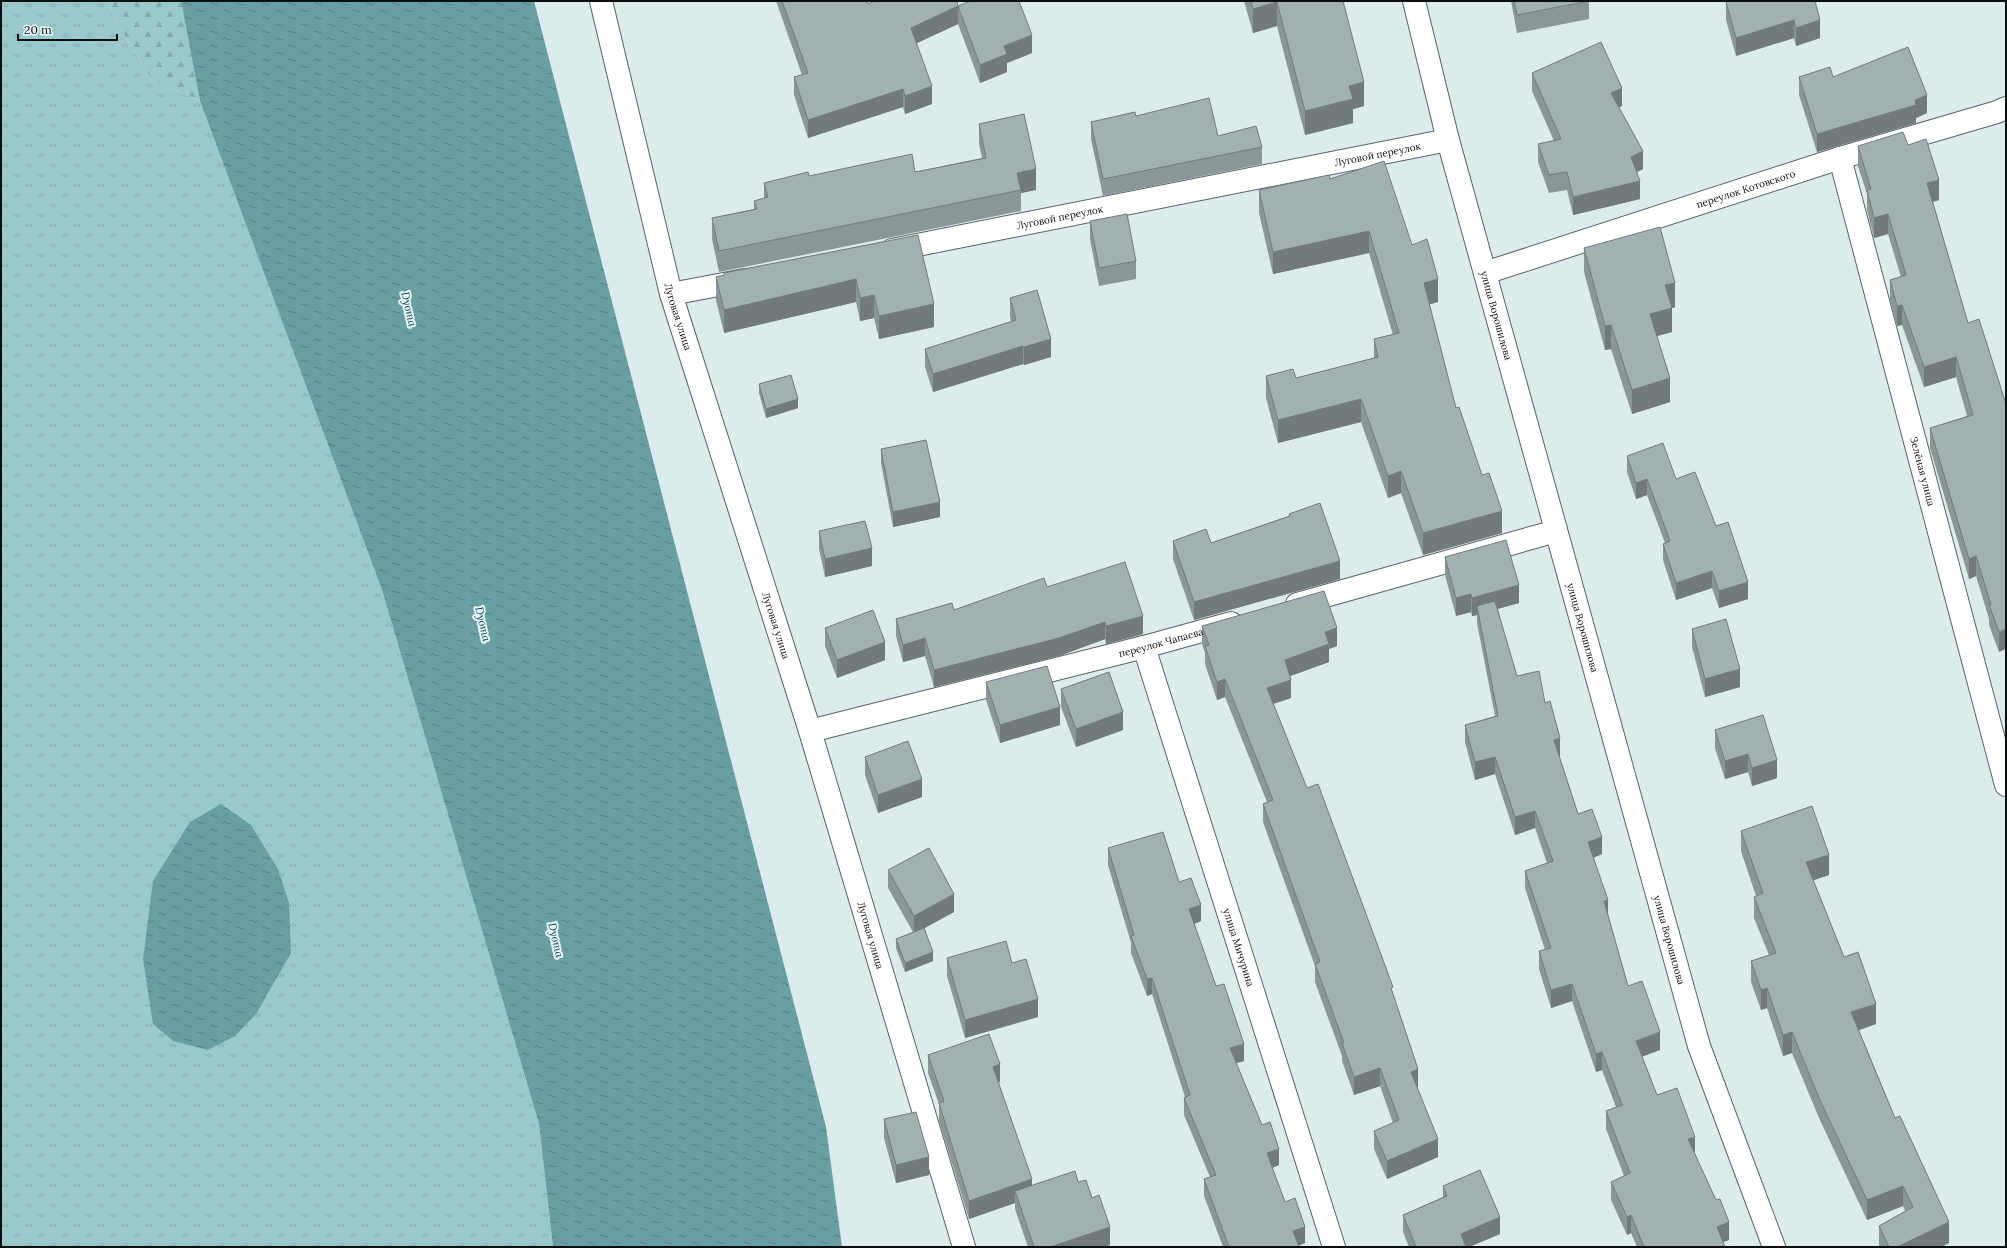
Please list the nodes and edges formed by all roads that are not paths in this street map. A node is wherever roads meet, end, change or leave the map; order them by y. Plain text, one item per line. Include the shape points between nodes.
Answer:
1 (601, 1) edge
2 (1414, 1) edge
3 (2006, 108) edge
4 (1448, 140) junction
5 (1840, 158) junction
6 (874, 254) edge
7 (1485, 273) junction
8 (765, 276) edge
9 (671, 294) junction
10 (1556, 531) junction
11 (1281, 609) edge
12 (1251, 617) edge
13 (1144, 648) junction
14 (810, 731) junction
15 (2006, 785) edge
16 (964, 1247) edge
17 (1334, 1247) edge
18 (1774, 1247) edge

1 - 9 street, Луговая улица
2 - 4 street, улица Ворошилова
3 - 5 street, переулок Котовского
4 - 6 street, Луговой переулок
4 - 7 street, улица Ворошилова
5 - 7 street, переулок Котовского
5 - 15 street, Зелёная улица
7 - 10 street, улица Ворошилова
8 - 9 street
9 - 14 street, Луговая улица
10 - 11 street
10 - 18 street, улица Ворошилова via 1699,1046
12 - 13 street, переулок Чапаева
13 - 14 street, переулок Чапаева
13 - 17 street, улица Мичурина
14 - 16 street, Луговая улица

